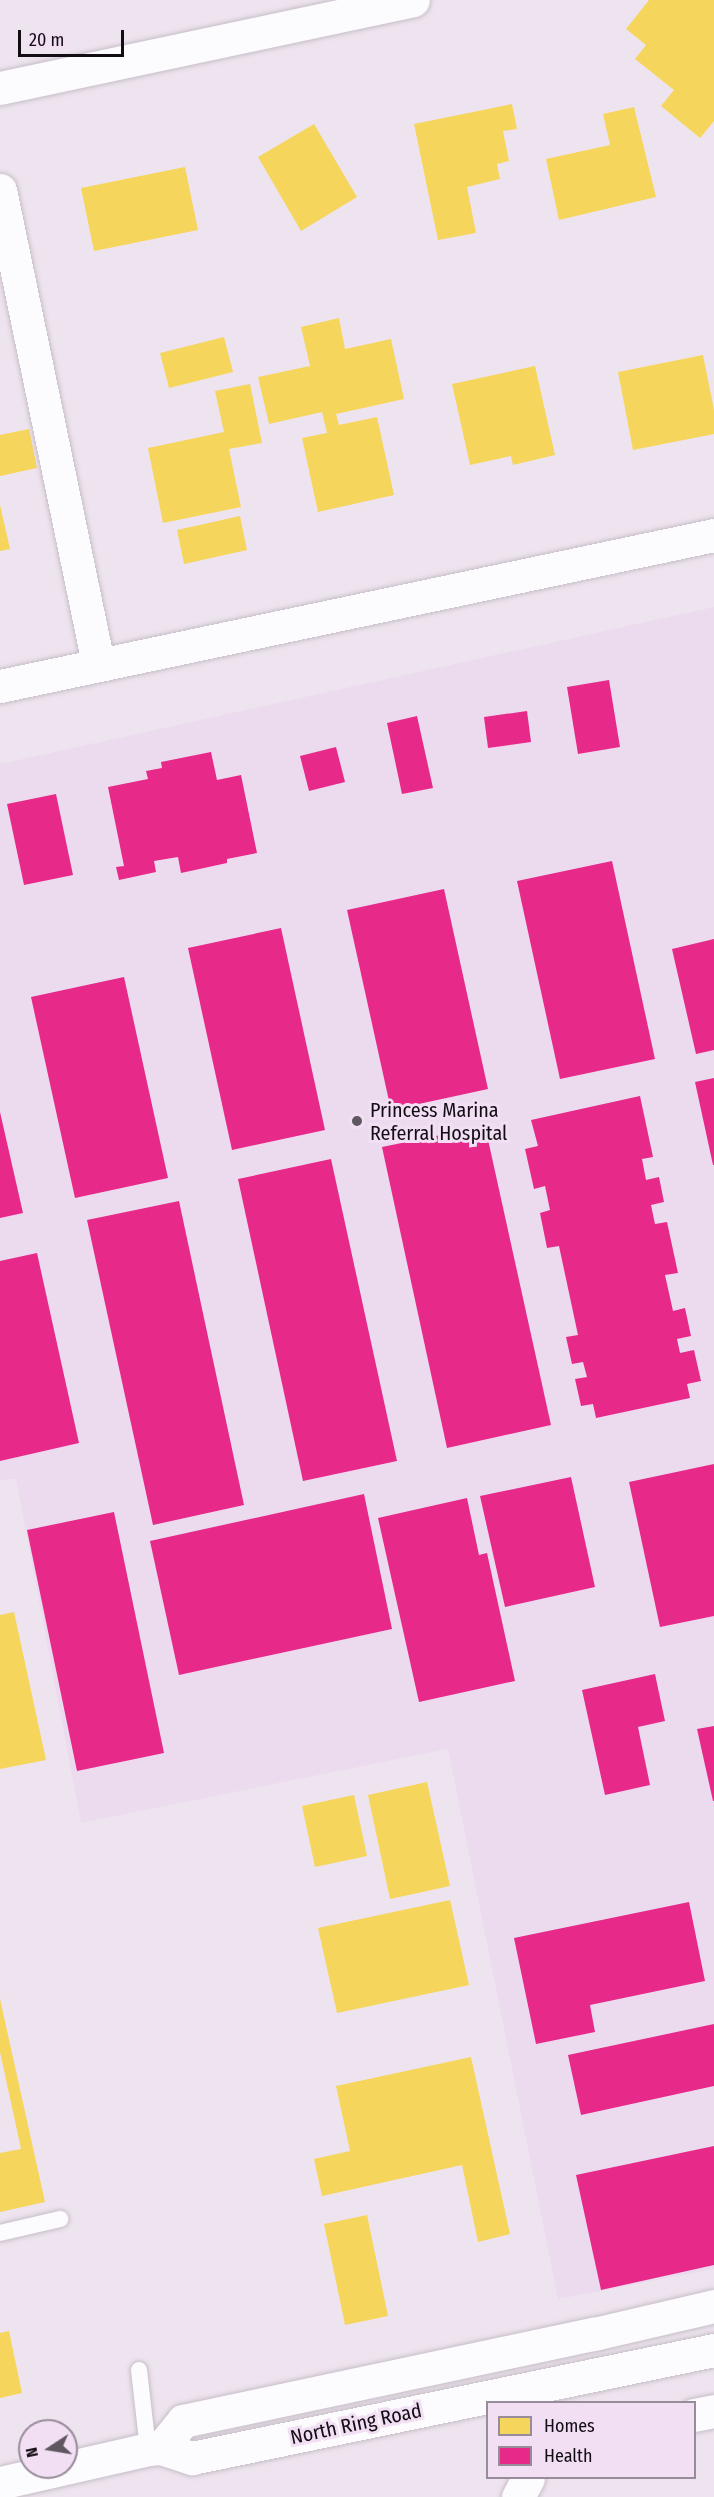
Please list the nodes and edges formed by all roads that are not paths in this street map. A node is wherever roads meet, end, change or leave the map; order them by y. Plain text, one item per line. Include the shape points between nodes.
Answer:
1 (413, 0) edge
2 (0, 88) edge
3 (0, 190) edge
4 (714, 535) edge
5 (98, 664) junction
6 (0, 686) edge
7 (60, 2219) dead end
8 (0, 2233) edge
9 (714, 2306) edge
10 (565, 2341) junction
11 (714, 2350) edge
12 (139, 2370) dead end
13 (573, 2379) junction
14 (714, 2411) edge
15 (696, 2415) edge
16 (154, 2449) junction
17 (527, 2479) edge
18 (0, 2482) edge
19 (518, 2497) edge

1 - 2 street
3 - 5 street
4 - 5 street
5 - 6 street
7 - 8 lane
9 - 10 street
10 - 13 street
10 - 16 street via 183,2421
11 - 13 street, North Ring Road
12 - 16 lane
13 - 16 street, North Ring Road via 192,2458
14 - 15 street
16 - 18 street
17 - 19 street

